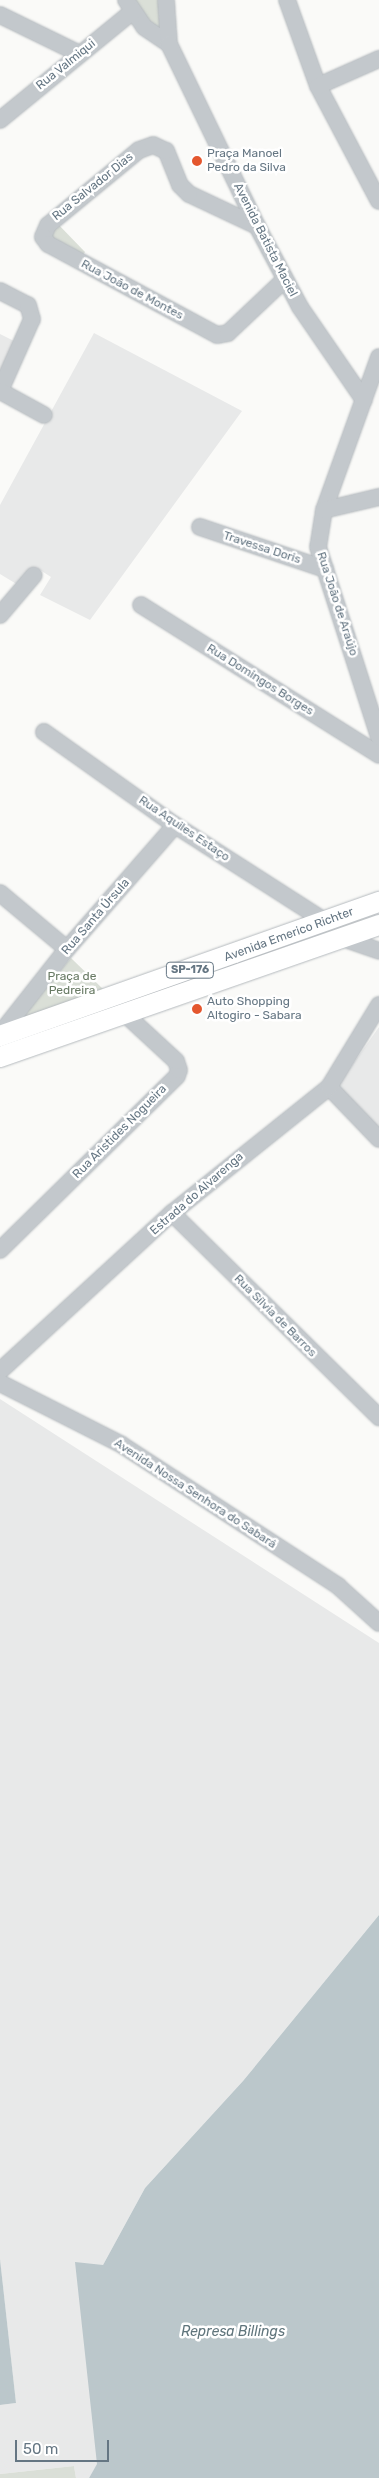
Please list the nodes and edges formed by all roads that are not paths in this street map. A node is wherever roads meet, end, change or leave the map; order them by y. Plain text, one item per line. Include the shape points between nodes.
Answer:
1 (166, 0) edge
2 (287, 0) edge
3 (129, 6) edge
4 (0, 15) edge
5 (169, 44) junction
6 (80, 54) junction
7 (379, 60) edge
8 (318, 86) junction
9 (2, 116) edge
10 (379, 201) edge
11 (257, 226) junction
12 (48, 244) joint
13 (284, 280) junction
14 (0, 291) edge
15 (379, 357) edge
16 (0, 391) edge
17 (364, 400) junction
18 (44, 416) dead end
19 (379, 497) edge
20 (324, 510) junction
21 (200, 527) dead end
22 (325, 569) junction
23 (34, 575) dead end
24 (141, 605) dead end
25 (0, 615) edge
26 (44, 732) dead end
27 (379, 737) edge
28 (379, 755) edge
29 (175, 825) junction
30 (0, 893) edge
31 (379, 902) edge
32 (326, 922) junction
33 (379, 925) edge
34 (342, 938) junction
35 (67, 949) junction
36 (379, 950) edge
37 (379, 1005) edge
38 (124, 1013) junction
39 (0, 1035) edge
40 (0, 1057) edge
41 (329, 1087) junction
42 (379, 1139) edge
43 (172, 1213) junction
44 (0, 1250) edge
45 (0, 1371) edge
46 (0, 1383) edge
47 (379, 1417) edge
48 (379, 1622) edge

1 - 5 street, Avenida Batista Maciel
2 - 8 street
3 - 5 street, Avenida Batista Maciel via 144,27
3 - 6 street, Rua Valmiqui
4 - 6 street
5 - 11 street, Avenida Batista Maciel
6 - 9 street, Rua Valmiqui
7 - 8 street
8 - 10 street
11 - 12 street, Rua Salvador Dias via 189,194 180,185 166,151 160,146 147,146 48,225 43,231
11 - 13 street, Avenida Batista Maciel
12 - 13 street, Rua João de Montes via 217,335 228,333
13 - 17 street, Avenida Batista Maciel
14 - 16 street via 28,305 32,319
15 - 17 street, Rua João de Araújo
16 - 18 street
17 - 20 street, Rua João de Araújo
19 - 20 street
20 - 22 street, Rua João de Araújo via 318,547
21 - 22 street, Travessa Doris
22 - 27 street, Rua João de Araújo
23 - 25 street
24 - 28 street, Rua Domingos Borges
26 - 29 street, Rua Aquiles Estaço
29 - 32 street, Rua Aquiles Estaço
29 - 35 street, Rua Santa Úrsula
30 - 35 street
31 - 32 main road, Avenida Emerico Richter / SP-176
32 - 39 main road, Avenida Emerico Richter / SP-176
33 - 34 main road, Avenida Emerico Richter / SP-176
34 - 36 street
34 - 38 main road, Avenida Emerico Richter / SP-176
35 - 39 street, Rua Santa Úrsula
37 - 41 street, Estrada do Alvarenga
38 - 40 main road, Avenida Emerico Richter / SP-176
38 - 44 street, Rua Aristides Nogueira via 176,1060 177,1076
41 - 42 street
41 - 43 street, Estrada do Alvarenga
43 - 45 street, Estrada do Alvarenga
43 - 47 street, Rua Sílvia de Barros
46 - 48 street, Avenida Nossa Senhora do Sabará via 122,1445 338,1586

